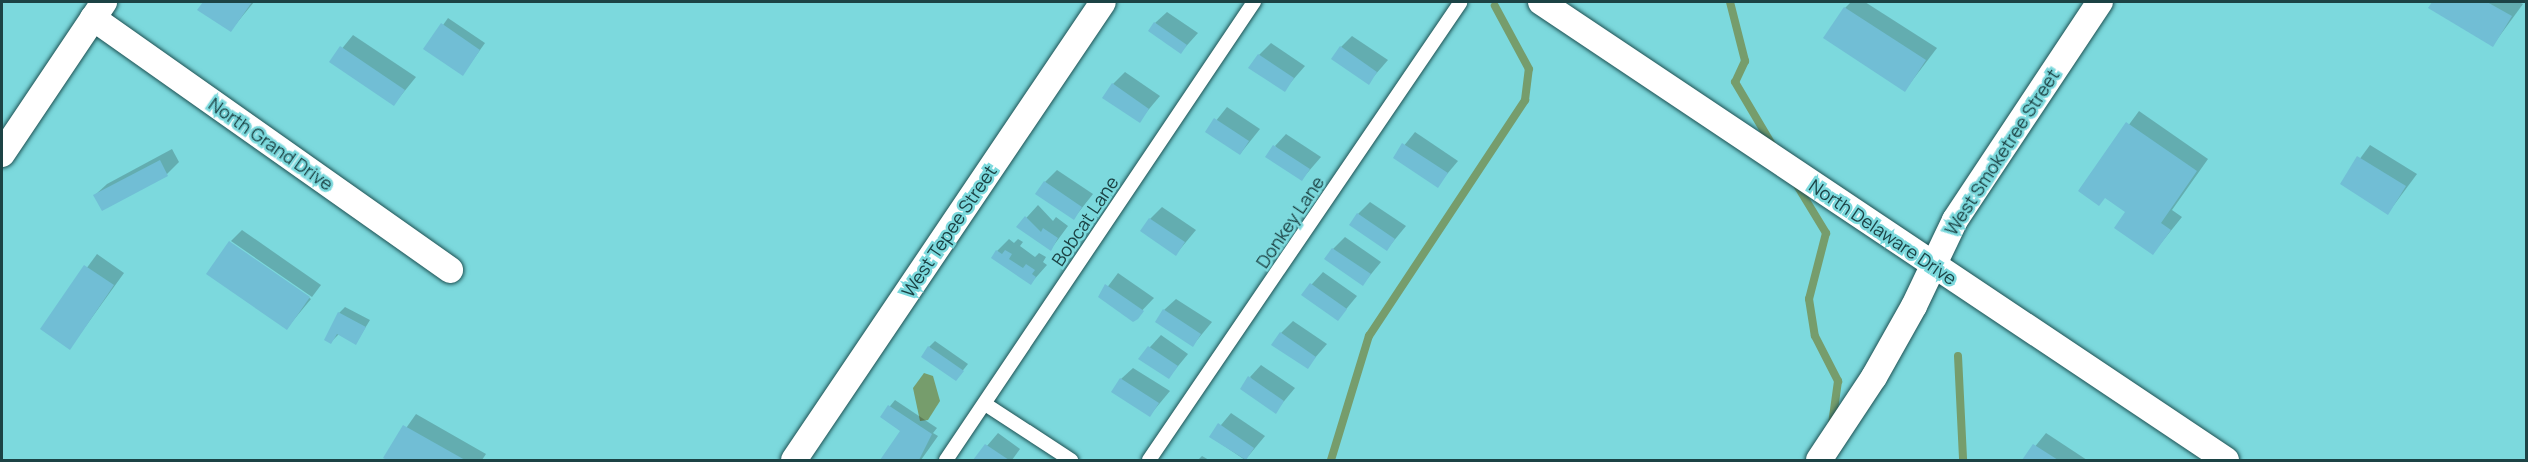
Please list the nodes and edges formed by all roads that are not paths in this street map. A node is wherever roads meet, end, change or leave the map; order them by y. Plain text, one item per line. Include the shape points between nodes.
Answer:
1 (1103, 2) edge
2 (1254, 2) edge
3 (1541, 2) edge
4 (2100, 2) edge
5 (1460, 3) edge
6 (98, 10) edge
7 (2, 154) edge
8 (1933, 266) junction
9 (450, 270) dead end
10 (985, 404) junction
11 (794, 460) edge
12 (946, 460) edge
13 (1071, 460) edge
14 (1149, 460) edge
15 (1819, 460) edge
16 (2226, 460) edge

1 - 11 street, West Tepee Street
2 - 10 lane, Bobcat Lane
3 - 8 street, North Delaware Drive
4 - 8 street, West Smoketree Street via 1955,220
5 - 14 lane, Donkey Lane
6 - 7 street
6 - 9 street, North Grand Drive
8 - 15 street, West Smoketree Street via 1874,377
8 - 16 street, North Delaware Drive
10 - 12 lane, Bobcat Lane
10 - 13 lane

